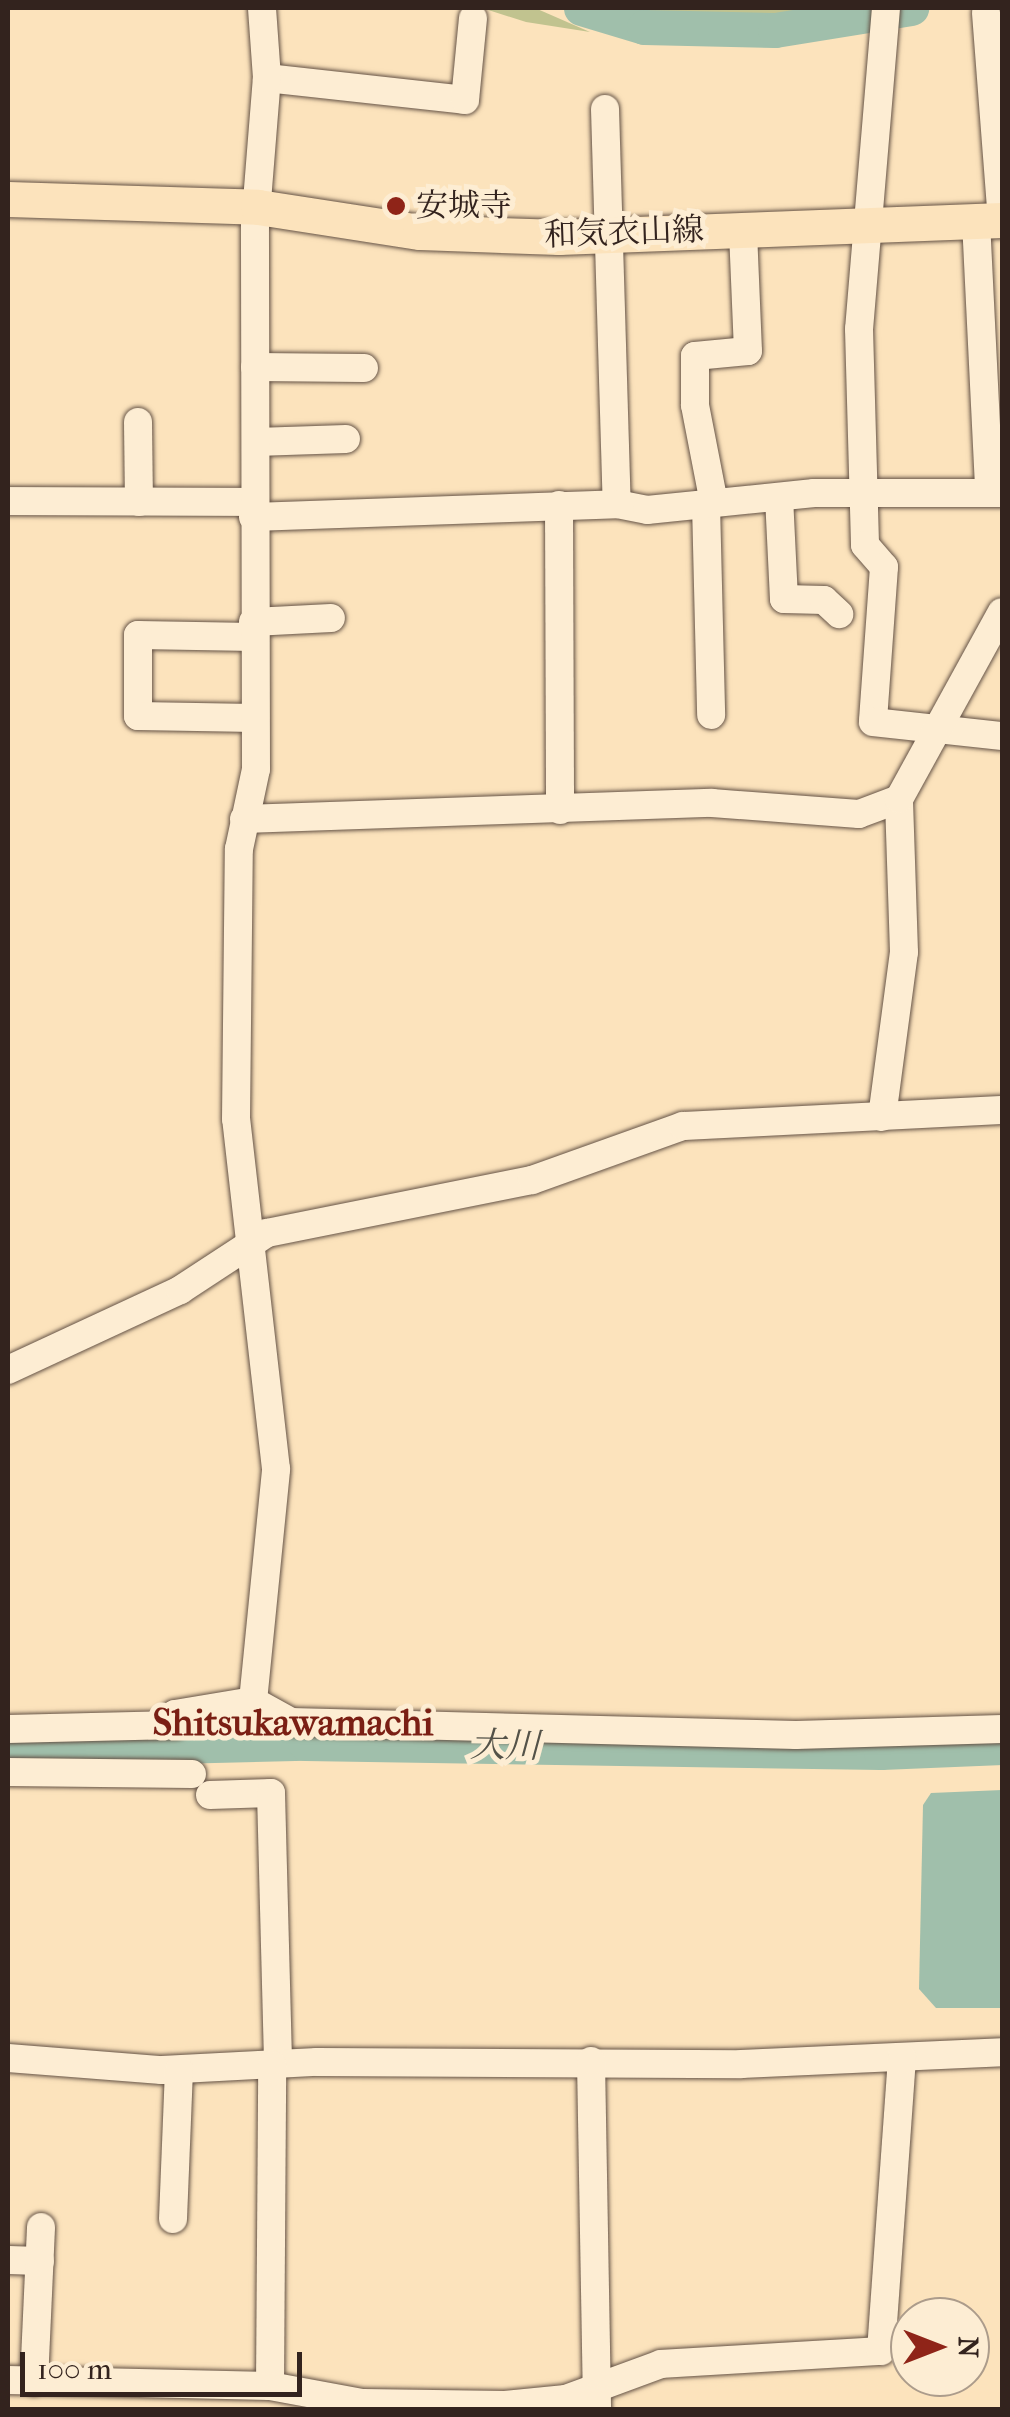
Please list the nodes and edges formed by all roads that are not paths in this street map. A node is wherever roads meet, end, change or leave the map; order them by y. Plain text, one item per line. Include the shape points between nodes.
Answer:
1 (262, 8) edge
2 (886, 8) edge
3 (986, 13) dead end
4 (473, 18) dead end
5 (996, 72) edge
6 (267, 78) junction
7 (605, 109) dead end
8 (8, 199) edge
9 (258, 207) junction
10 (993, 220) edge
11 (871, 225) junction
12 (743, 230) junction
13 (612, 235) junction
14 (994, 306) edge
15 (255, 367) junction
16 (364, 368) dead end
17 (138, 422) dead end
18 (346, 439) dead end
19 (256, 442) junction
20 (996, 492) edge
21 (861, 494) junction
22 (779, 497) junction
23 (8, 501) edge
24 (139, 502) junction
25 (617, 504) junction
26 (710, 504) junction
27 (559, 505) junction
28 (254, 510) junction
29 (839, 614) dead end
30 (331, 618) dead end
31 (999, 621) edge
32 (254, 629) junction
33 (710, 715) dead end
34 (255, 718) junction
35 (935, 730) junction
36 (1002, 736) edge
37 (899, 800) junction
38 (560, 810) junction
39 (244, 819) junction
40 (1002, 1110) edge
41 (882, 1117) junction
42 (254, 1240) junction
43 (8, 1370) edge
44 (252, 1701) junction
45 (291, 1722) junction
46 (143, 1727) junction
47 (8, 1729) edge
48 (1002, 1729) edge
49 (128, 1770) junction
50 (8, 1772) edge
51 (8, 1792) edge
52 (1002, 2052) edge
53 (8, 2058) edge
54 (902, 2058) junction
55 (591, 2061) junction
56 (275, 2065) junction
57 (178, 2070) junction
58 (172, 2219) dead end
59 (42, 2228) dead end
60 (8, 2260) edge
61 (40, 2260) junction
62 (18, 2381) edge
63 (267, 2394) edge
64 (187, 2397) edge
65 (597, 2399) edge
66 (15, 2410) edge

1 - 6 street
2 - 11 street
3 - 5 street
4 - 6 street via 465,100
5 - 10 street
6 - 9 street
7 - 13 street
8 - 9 main road, 和気衣山線
9 - 13 main road, 和気衣山線 via 420,232
9 - 15 street
10 - 11 main road, 和気衣山線
10 - 14 street
11 - 12 main road, 和気衣山線
11 - 21 street via 859,328
12 - 13 main road, 和気衣山線
12 - 26 street via 748,351 695,356
13 - 25 street
14 - 20 street
15 - 16 street
15 - 19 street
17 - 24 street
18 - 19 street
19 - 28 street
20 - 21 street
21 - 22 street
21 - 35 street via 865,545 884,567 873,722
22 - 26 street
22 - 29 street via 784,600 824,600
23 - 24 street
24 - 28 street
25 - 26 street via 647,510
25 - 27 street
26 - 33 street
27 - 28 street
27 - 38 street
28 - 32 street
30 - 32 street
31 - 35 street
32 - 34 street
32 - 34 street via 138,635 138,716
34 - 39 street via 255,780
35 - 36 street
35 - 37 street
37 - 38 street via 859,814 712,802
37 - 41 street via 904,952
38 - 39 street
39 - 42 street via 236,1118
40 - 41 street
41 - 42 street via 684,1126 558,1174 379,1207
42 - 43 street via 180,1290
42 - 44 street via 276,1469
44 - 45 street
44 - 46 street via 175,1714
45 - 46 street
45 - 48 street via 796,1735
46 - 47 street
46 - 49 street
49 - 50 street
49 - 51 street
49 - 56 street via 271,1793
52 - 54 street
53 - 57 street
54 - 55 street
54 - 65 street via 881,2350 661,2364
55 - 56 street
55 - 65 street
56 - 57 street
56 - 63 street
57 - 58 street
59 - 61 street
60 - 61 street
61 - 62 street
62 - 64 street
62 - 66 street
63 - 64 street
63 - 65 street via 363,2404

